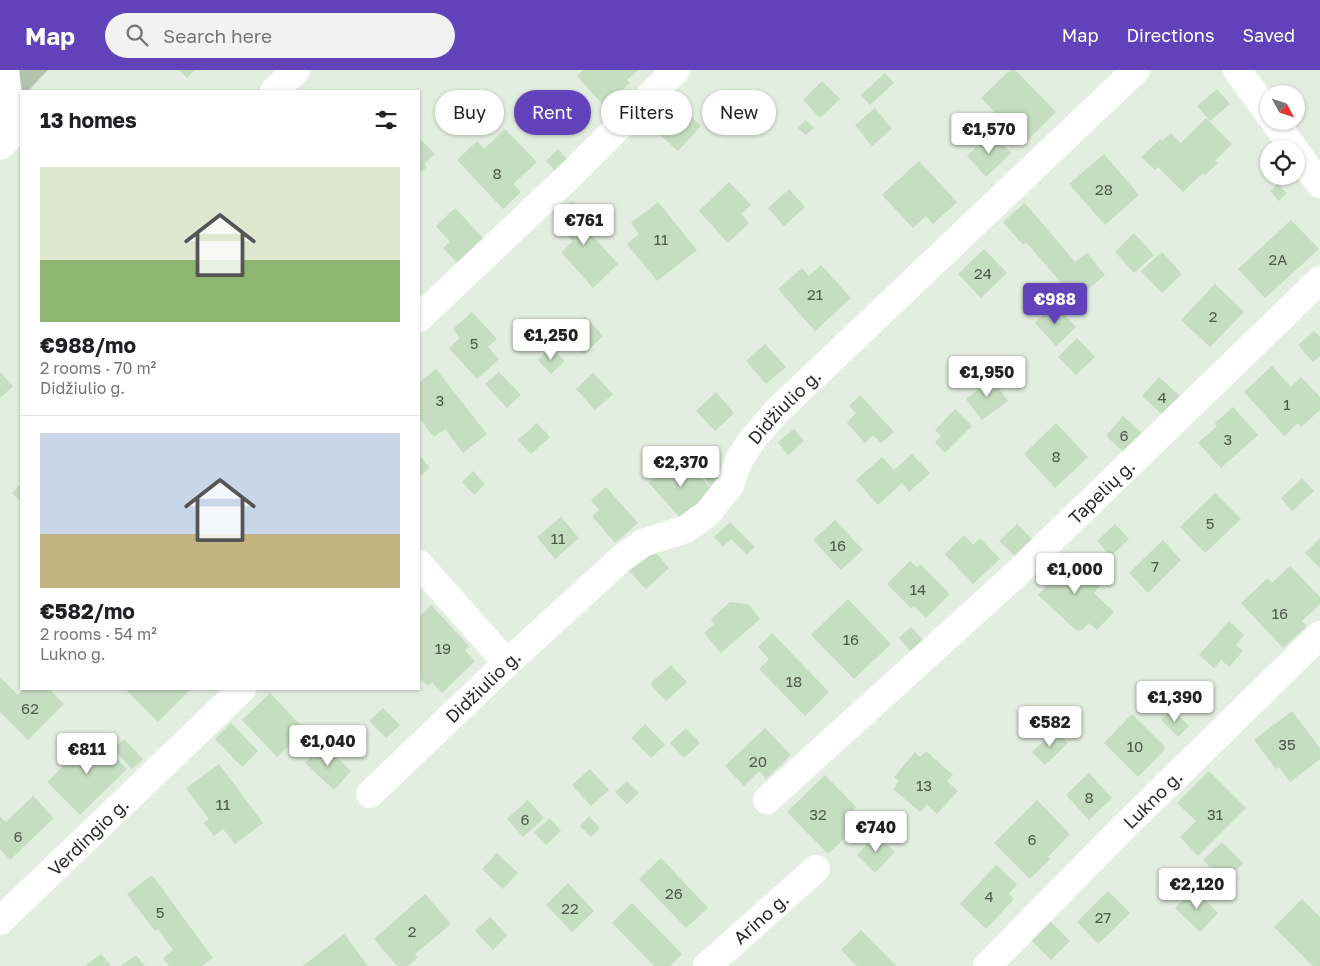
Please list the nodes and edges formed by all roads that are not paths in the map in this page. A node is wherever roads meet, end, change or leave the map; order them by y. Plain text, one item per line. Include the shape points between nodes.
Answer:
1 (5, 70) edge
2 (296, 70) edge
3 (676, 70) edge
4 (1136, 70) edge
5 (1237, 70) edge
6 (275, 90) edge
7 (1260, 102) edge
8 (11, 141) edge
9 (1305, 164) edge
10 (1320, 184) edge
11 (1320, 280) edge
12 (420, 317) edge
13 (420, 565) edge
14 (1320, 635) edge
15 (507, 664) junction
16 (241, 690) edge
17 (370, 794) dead end
18 (767, 800) dead end
19 (816, 869) dead end
20 (0, 921) edge
21 (707, 966) edge
22 (987, 966) edge

1 - 8 street
2 - 6 street
3 - 12 street
4 - 15 street, Didžiulio g. via 776,412 752,440 739,460 730,485 708,513 686,529 643,543 621,559
5 - 7 street
9 - 10 street
11 - 18 street, Tapelių g. via 1013,577
13 - 15 street
14 - 22 street, Lukno g.
15 - 17 street, Didžiulio g.
16 - 20 street, Verdingio g.
19 - 21 street, Arino g.

